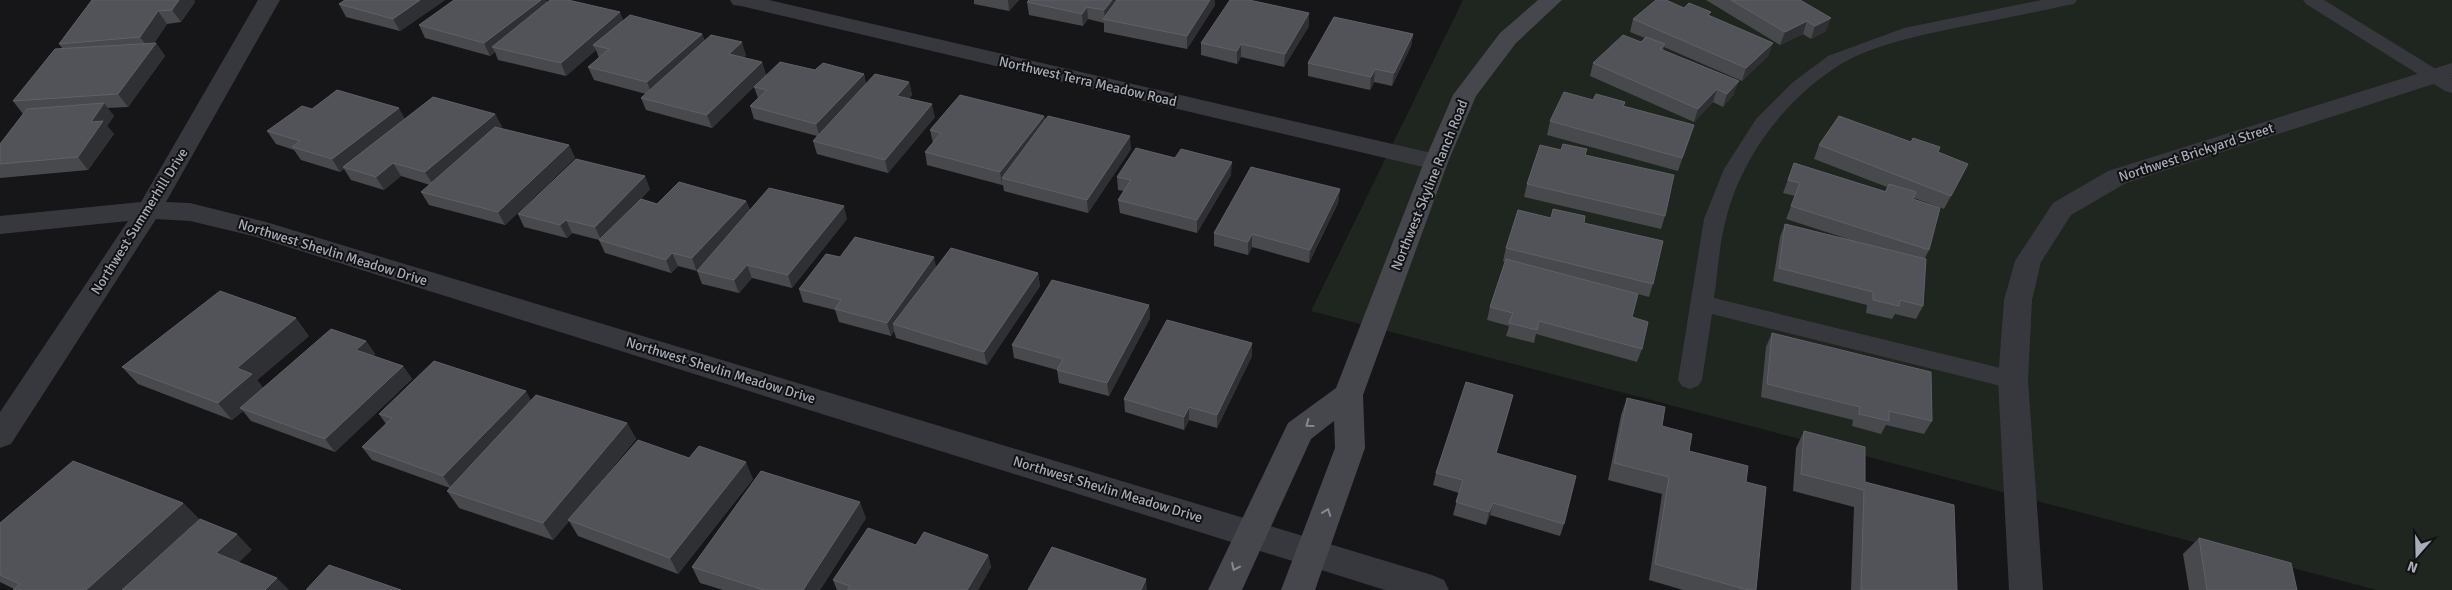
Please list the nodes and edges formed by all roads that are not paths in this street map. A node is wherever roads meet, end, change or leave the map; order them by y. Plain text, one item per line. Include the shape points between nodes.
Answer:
1 (269, 0) edge
2 (740, 0) edge
3 (1550, 0) edge
4 (2068, 0) edge
5 (2312, 0) edge
6 (2445, 78) edge
7 (1436, 162) junction
8 (149, 210) junction
9 (0, 225) edge
10 (1702, 302) junction
11 (1690, 380) dead end
12 (2013, 380) junction
13 (1348, 395) junction
14 (0, 436) edge
15 (1251, 533) junction
16 (1312, 552) junction
17 (1225, 590) edge
18 (1298, 590) edge
19 (1432, 590) edge
20 (2026, 590) edge

1 - 8 street, Northwest Summerhill Drive
2 - 7 street, Northwest Terra Meadow Road
3 - 7 street, Northwest Skyline Ranch Road via 1508,38 1465,95
4 - 10 lane via 1910,32 1835,60 1799,87 1763,123 1734,169 1715,219
5 - 6 lane
6 - 12 street, Northwest Brickyard Street via 2117,177 2062,209 2028,261 2018,300
7 - 13 street, Northwest Skyline Ranch Road
8 - 9 street, Northwest Shevlin Meadow Drive
8 - 14 street, Northwest Summerhill Drive
8 - 15 street, Northwest Shevlin Meadow Drive via 190,212 257,228
10 - 11 lane
10 - 12 lane
12 - 20 street, Northwest Brickyard Street
13 -> 15 street via 1299,431
16 -> 13 street, Northwest Skyline Ranch Road via 1350,448
15 - 16 street, Northwest Shevlin Meadow Drive
15 -> 17 street
16 - 18 street, Northwest Skyline Ranch Road
16 - 19 street, Northwest Shevlin Meadow Drive

